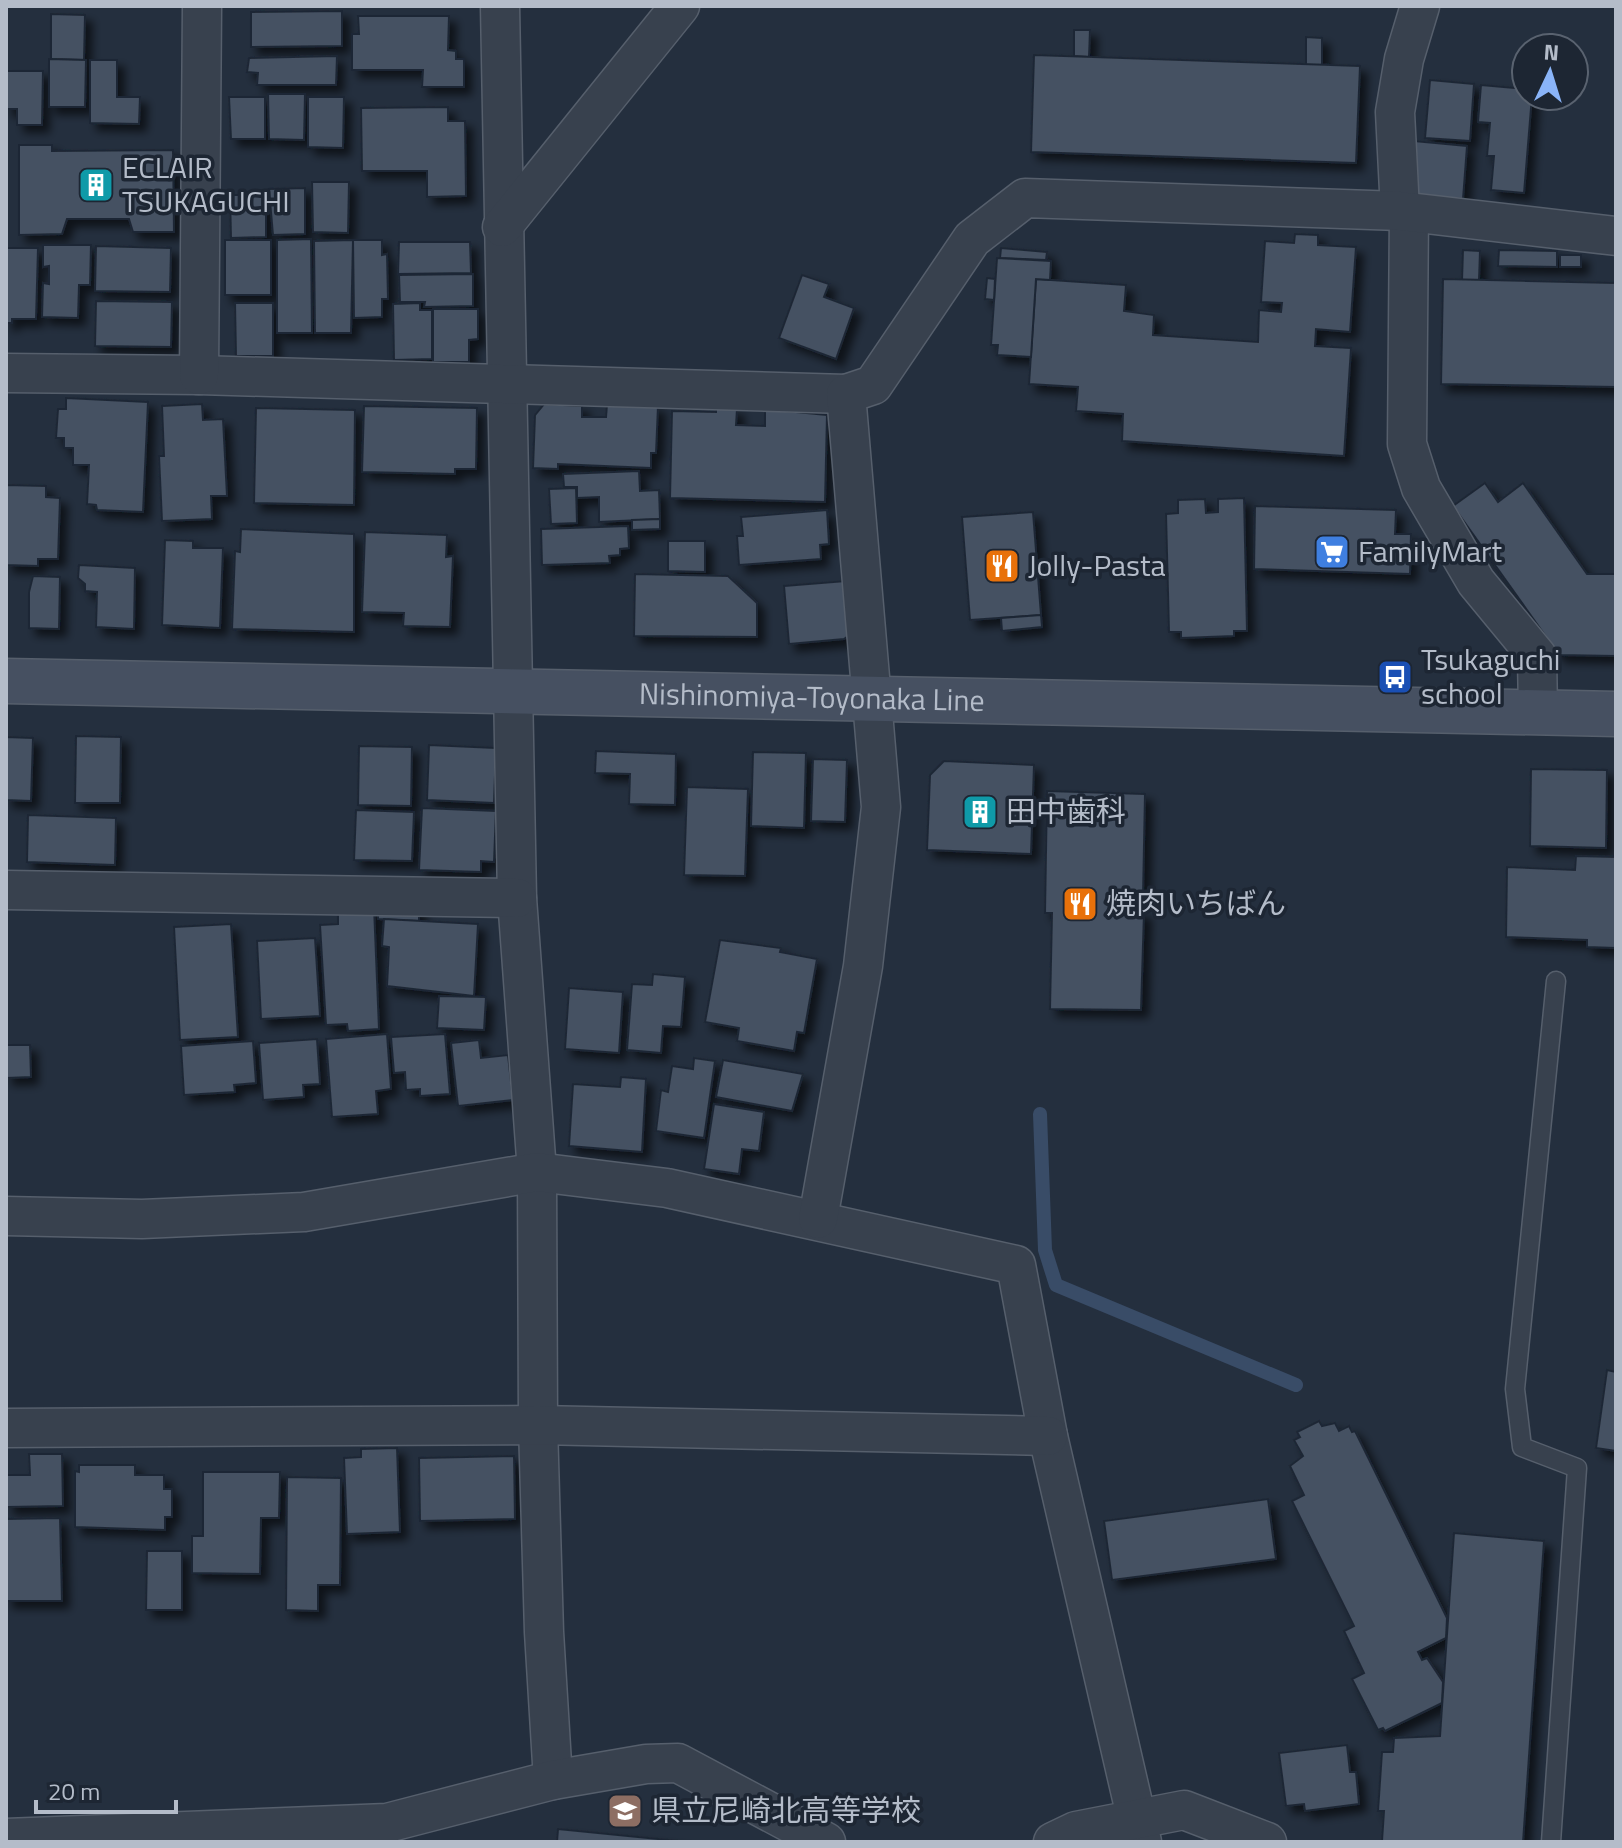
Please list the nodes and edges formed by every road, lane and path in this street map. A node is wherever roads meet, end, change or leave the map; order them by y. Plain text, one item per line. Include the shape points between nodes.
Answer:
1 (202, 6) edge
2 (500, 6) edge
3 (680, 6) edge
4 (1420, 6) edge
5 (1404, 212) junction
6 (502, 227) junction
7 (1616, 236) edge
8 (6, 373) edge
9 (199, 375) junction
10 (505, 386) junction
11 (846, 394) junction
12 (6, 681) edge
13 (513, 692) junction
14 (873, 699) junction
15 (1538, 712) junction
16 (1616, 714) edge
17 (6, 890) edge
18 (517, 898) junction
19 (1556, 981) dead end
20 (537, 1172) junction
21 (6, 1216) edge
22 (818, 1219) junction
23 (538, 1425) junction
24 (6, 1428) edge
25 (1048, 1436) junction
26 (553, 1780) junction
27 (1140, 1829) edge
28 (6, 1838) edge
29 (826, 1842) edge
30 (1053, 1842) edge
31 (1267, 1842) edge
32 (1551, 1842) edge

1 - 9 street
2 - 6 street
3 - 6 street
4 - 5 street via 1395,112
5 - 7 street
5 - 11 street via 1025,198 972,239 873,385
5 - 15 street via 1407,444 1421,488 1476,582 1537,656
6 - 10 street
8 - 9 street
9 - 10 street
10 - 11 street
10 - 13 street
11 - 14 street
12 - 13 main road, Nishinomiya-Toyonaka Line
13 - 14 main road, Nishinomiya-Toyonaka Line
13 - 18 street
14 - 15 main road, Nishinomiya-Toyonaka Line
14 - 22 street via 881,807 863,966
15 - 16 main road, Nishinomiya-Toyonaka Line
17 - 18 street
18 - 20 street
19 - 32 lane via 1515,1389 1522,1447 1577,1468
20 - 21 street via 304,1212 142,1219
20 - 22 street via 667,1188
20 - 23 street
22 - 25 street via 1016,1265
23 - 24 street
23 - 25 street
23 - 26 street
25 - 27 street
26 - 28 street via 387,1823
26 - 29 street via 678,1763
27 - 30 street via 1076,1831
27 - 31 street via 1184,1810

